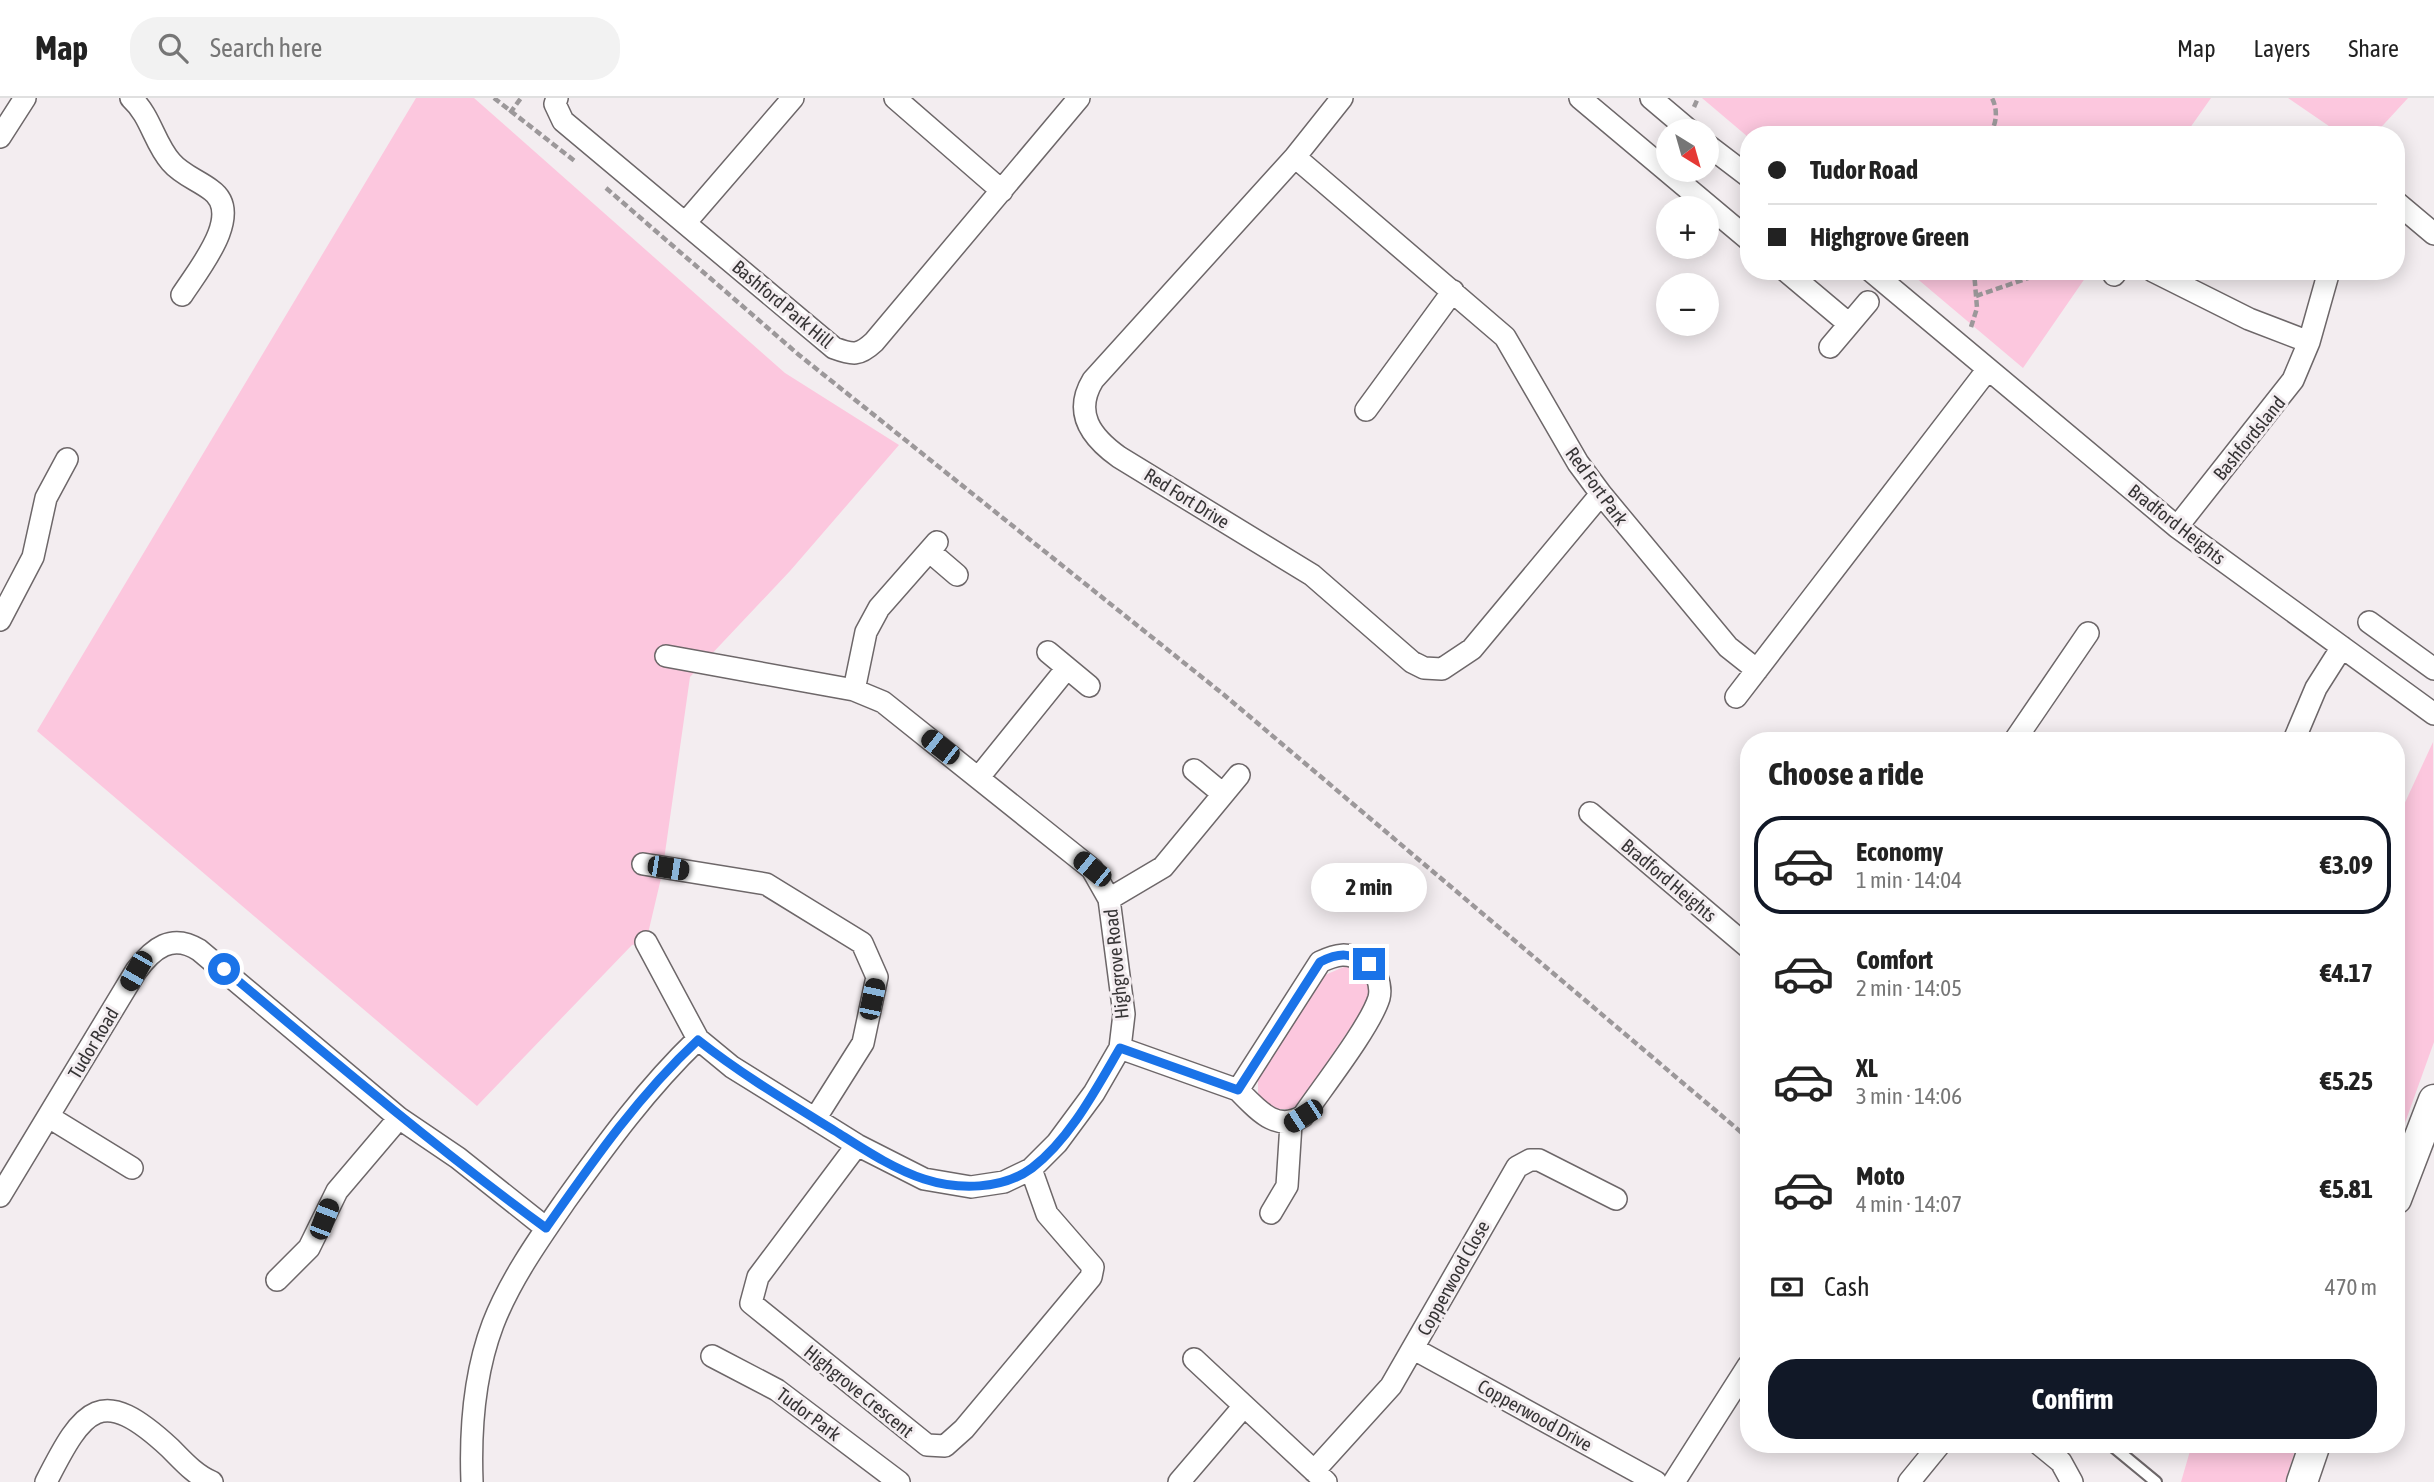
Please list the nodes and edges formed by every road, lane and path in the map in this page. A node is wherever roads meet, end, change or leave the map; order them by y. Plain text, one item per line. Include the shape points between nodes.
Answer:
1 (25, 98) edge
2 (131, 98) edge
3 (494, 98) edge
4 (521, 98) edge
5 (557, 98) edge
6 (793, 98) edge
7 (895, 98) edge
8 (1079, 98) edge
9 (1342, 98) edge
10 (1580, 98) edge
11 (1651, 98) edge
12 (1992, 98) edge
13 (510, 113) junction
14 (1676, 119) edge
15 (1994, 126) edge
16 (0, 137) edge
17 (1719, 154) edge
18 (1295, 157) junction
19 (580, 166) dead end
20 (1740, 170) edge
21 (601, 184) dead end
22 (1002, 191) junction
23 (2405, 210) edge
24 (686, 222) junction
25 (1740, 232) edge
26 (2434, 234) edge
27 (1797, 280) edge
28 (1882, 280) edge
29 (1975, 280) edge
30 (2023, 280) edge
31 (2171, 280) edge
32 (2326, 280) edge
33 (1453, 291) junction
34 (183, 295) dead end
35 (1976, 296) junction
36 (1868, 302) dead end
37 (1849, 324) junction
38 (2309, 342) junction
39 (1959, 345) junction
40 (1830, 347) dead end
41 (1988, 369) junction
42 (1366, 410) dead end
43 (67, 459) dead end
44 (1601, 494) junction
45 (2177, 527) junction
46 (957, 575) dead end
47 (0, 620) edge
48 (2369, 622) dead end
49 (2088, 633) dead end
50 (2342, 647) junction
51 (1048, 652) dead end
52 (666, 656) dead end
53 (1067, 668) junction
54 (2434, 669) edge
55 (1757, 670) junction
56 (1089, 686) dead end
57 (855, 690) junction
58 (1736, 697) dead end
59 (2434, 714) edge
60 (2020, 732) edge
61 (2297, 732) edge
62 (1194, 770) dead end
63 (1239, 775) dead end
64 (979, 777) junction
65 (1223, 794) junction
66 (1590, 813) dead end
67 (643, 864) dead end
68 (1109, 898) junction
69 (1740, 940) edge
70 (646, 942) dead end
71 (698, 1040) junction
72 (1120, 1048) junction
73 (1238, 1090) junction
74 (2434, 1100) edge
75 (49, 1117) junction
76 (399, 1118) junction
77 (814, 1119) junction
78 (1291, 1124) junction
79 (1740, 1131) edge
80 (857, 1144) junction
81 (132, 1168) dead end
82 (1031, 1169) junction
83 (2405, 1176) edge
84 (0, 1196) edge
85 (1616, 1199) dead end
86 (1272, 1213) dead end
87 (546, 1228) junction
88 (277, 1280) dead end
89 (1414, 1349) junction
90 (712, 1356) dead end
91 (1194, 1359) dead end
92 (1740, 1379) edge
93 (1244, 1406) junction
94 (1933, 1453) edge
95 (2050, 1453) edge
96 (2121, 1453) edge
97 (2312, 1453) edge
98 (1320, 1476) edge
99 (46, 1482) edge
100 (212, 1482) edge
101 (472, 1482) edge
102 (899, 1482) edge
103 (1179, 1482) edge
104 (1657, 1482) edge
105 (1674, 1482) edge
106 (1909, 1482) edge
107 (2072, 1482) edge
108 (2156, 1482) edge
109 (2302, 1482) edge

1 - 16 street
2 - 34 street via 173,165 212,190 224,206 216,239
3 - 13 path
4 - 13 path
5 - 24 street, Bashford Park Hill via 555,104 564,121
6 - 24 street
7 - 22 street
8 - 22 street, Bashford Park Hill
9 - 18 street, Red Fort Drive
10 - 25 street
11 - 14 street
12 - 15 path via 1997,108
13 - 19 path
17 - 20 street
18 - 33 street, Red Fort Park
18 - 44 street, Red Fort Drive via 1093,380 1083,407 1095,436 1119,457 1312,575 1412,662 1433,670 1450,666 1472,649
21 - 79 path via 799,355 1223,694
22 - 24 street, Bashford Park Hill via 874,342 854,355 834,348
23 - 26 street
27 - 37 street
28 - 39 street, Bradford Heights
29 - 35 path
30 - 35 path
31 - 38 street via 2249,319
32 - 38 street, Bashfordsland
33 - 42 street
33 - 44 street, Red Fort Park via 1509,342
35 - 39 path via 1978,308
36 - 37 street
37 - 40 street
38 - 45 street, Bashfordsland via 2286,391
39 - 41 street, Bradford Heights
41 - 45 street, Bradford Heights
41 - 55 street
43 - 47 street via 43,506 33,557
44 - 55 street, Red Fort Park via 1728,647
45 - 50 street, Bradford Heights
46 - 57 street via 933,546 879,608 866,632
48 - 54 street
49 - 60 street
50 - 59 street, Bradford Heights
50 - 61 street via 2316,688
51 - 53 street
52 - 57 street, Highgrove Road
53 - 56 street
53 - 64 street
55 - 58 street
57 - 64 street, Highgrove Road via 883,702
62 - 65 street
63 - 65 street, Highgrove Road
64 - 68 street, Highgrove Road via 1092,869
65 - 68 street, Highgrove Road via 1163,867
66 - 69 street, Bradford Heights
67 - 77 street via 766,884 862,943 877,977 863,1043
68 - 72 street, Highgrove Road via 1124,1014
70 - 71 street
71 - 77 street, Highgrove Road
71 - 87 street via 620,1124
72 - 73 street
72 - 82 street, Highgrove Road via 1094,1093
73 - 78 street via 1278,1122
73 - 78 street via 1320,962 1336,954 1352,954 1369,964 1380,984 1375,1008 1303,1116
74 - 83 main road
75 - 76 street, Tudor Road via 136,971 155,950 179,941 224,969
75 - 81 street
75 - 84 street, Tudor Road
76 - 87 street, Tudor Road
76 - 88 street via 337,1191 309,1248
77 - 80 street, Highgrove Road
78 - 86 street via 1287,1186
80 - 82 street, Highgrove Road via 924,1179 971,1187 1004,1182
80 - 82 street, Highgrove Crescent via 758,1277 751,1303 927,1445 945,1446 964,1429 1091,1277 1093,1267 1047,1214
85 - 89 street, Copperwood Close via 1542,1161 1522,1163 1510,1175
87 - 101 street via 502,1301 492,1327 474,1410
89 - 98 street, Copperwood Close via 1391,1386
89 - 104 street, Copperwood Drive
90 - 102 street, Tudor Park via 777,1390
91 - 93 street, Copperwood Close
92 - 105 street
93 - 98 street, Copperwood Close
93 - 103 street
94 - 106 street
95 - 107 street
96 - 108 lane
97 - 109 main road
99 - 100 street via 82,1424 96,1412 111,1409 136,1421

